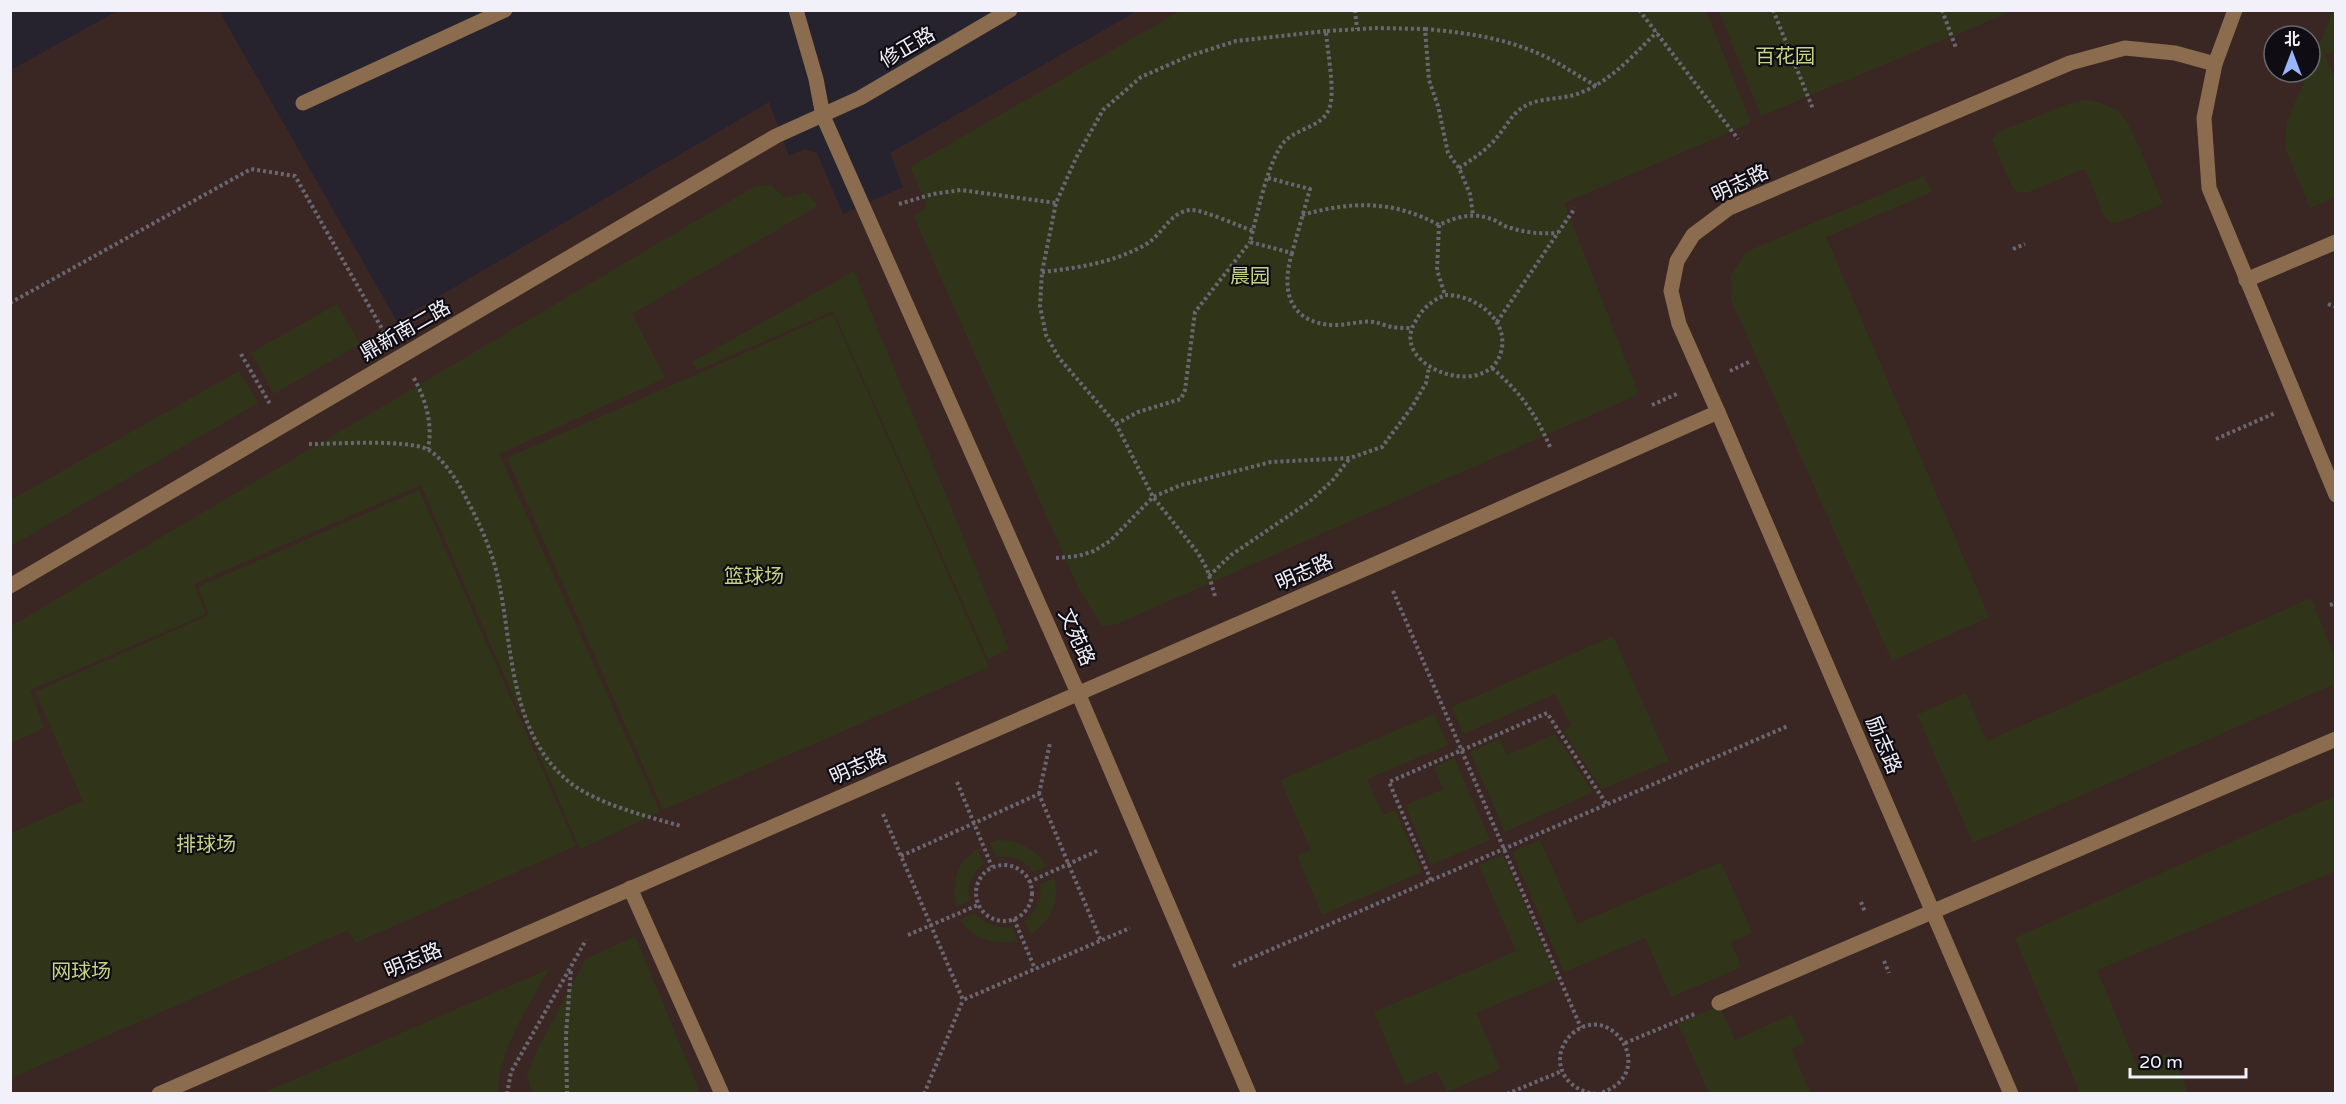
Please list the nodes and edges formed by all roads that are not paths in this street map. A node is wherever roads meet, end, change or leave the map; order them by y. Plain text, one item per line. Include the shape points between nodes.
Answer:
1 (506, 10) edge
2 (796, 10) edge
3 (1010, 10) edge
4 (2235, 10) edge
5 (2215, 64) junction
6 (303, 104) dead end
7 (823, 116) junction
8 (2336, 242) edge
9 (2246, 280) junction
10 (1719, 412) junction
11 (2336, 495) edge
12 (10, 586) edge
13 (1078, 693) junction
14 (2336, 739) edge
15 (630, 888) junction
16 (1933, 913) junction
17 (1719, 1004) road end
18 (159, 1094) edge
19 (722, 1094) edge
20 (1249, 1094) edge
21 (2012, 1094) edge

1 - 6 street
2 - 7 street, 文苑路
3 - 7 street, 修正路
4 - 5 street
5 - 9 street via 2204,118 2209,188
5 - 10 street, 明志路 via 2175,53 2125,48 2070,63 1729,208 1693,235 1677,261 1671,291 1679,324
7 - 12 street, 鼎新南二路 via 776,136
7 - 13 street, 文苑路
8 - 9 street
9 - 11 street
10 - 13 street, 明志路
10 - 16 street, 励志路
13 - 15 street, 明志路
13 - 20 street, 文苑路
14 - 16 street
15 - 18 street, 明志路
15 - 19 street
16 - 17 street
16 - 21 street, 励志路

